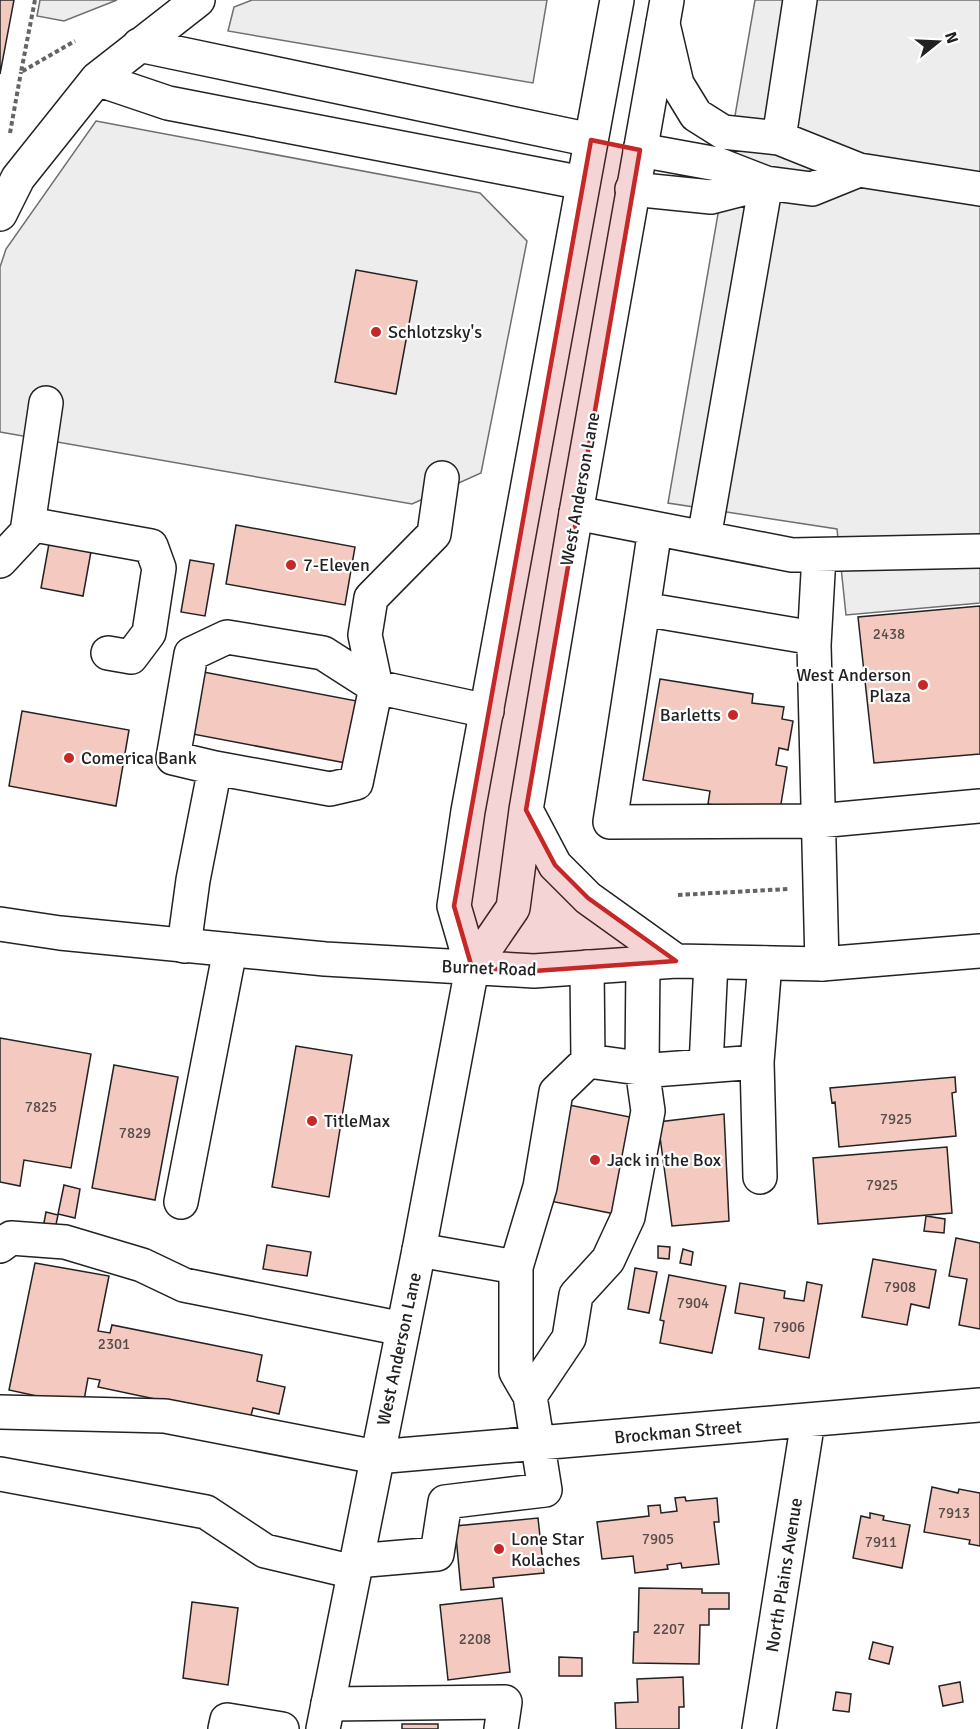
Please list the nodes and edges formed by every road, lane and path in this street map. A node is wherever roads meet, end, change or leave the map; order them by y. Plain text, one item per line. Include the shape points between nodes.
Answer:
1 (34, 0) edge
2 (198, 0) edge
3 (616, 0) edge
4 (800, 0) edge
5 (665, 12) edge
6 (75, 41) dead end
7 (139, 45) junction
8 (21, 72) junction
9 (97, 79) junction
10 (779, 138) junction
11 (591, 140) junction
12 (9, 143) dead end
13 (640, 150) junction
14 (859, 170) junction
15 (583, 183) junction
16 (766, 183) junction
17 (632, 189) junction
18 (980, 189) edge
19 (0, 214) edge
20 (46, 403) dead end
21 (442, 478) dead end
22 (576, 513) junction
23 (29, 524) junction
24 (655, 529) junction
25 (704, 538) junction
26 (980, 551) edge
27 (819, 555) junction
28 (0, 561) edge
29 (643, 609) junction
30 (814, 638) junction
31 (108, 653) dead end
32 (376, 687) junction
33 (486, 711) junction
34 (215, 768) junction
35 (980, 806) edge
36 (526, 810) junction
37 (818, 821) junction
38 (820, 887) junction
39 (678, 895) dead end
40 (0, 924) edge
41 (184, 946) junction
42 (230, 950) junction
43 (980, 951) edge
44 (676, 961) junction
45 (711, 962) junction
46 (643, 963) junction
47 (765, 963) junction
48 (822, 964) junction
49 (587, 967) junction
50 (472, 968) junction
51 (588, 1061) junction
52 (758, 1062) junction
53 (705, 1066) junction
54 (642, 1068) junction
55 (760, 1178) dead end
56 (181, 1202) dead end
57 (0, 1246) edge
58 (419, 1250) junction
59 (516, 1267) junction
60 (403, 1329) junction
61 (530, 1396) junction
62 (980, 1405) edge
63 (0, 1412) edge
64 (808, 1421) junction
65 (539, 1443) junction
66 (376, 1457) junction
67 (0, 1474) edge
68 (355, 1567) junction
69 (326, 1717) edge
70 (225, 1729) edge
71 (282, 1729) edge
72 (501, 1729) edge
73 (759, 1729) edge

1 - 8 path
2 - 7 main road
3 - 11 main road, West Anderson Lane
4 - 10 main road
5 - 10 main road via 677,84 696,115 723,132
5 - 13 main road, West Anderson Lane
6 - 8 path
7 - 9 main road
7 - 11 main road
8 - 12 path
9 - 15 main road via 168,103
9 - 19 main road via 18,178
10 - 14 main road
11 - 13 main road
11 - 15 main road, West Anderson Lane
13 - 16 main road via 717,164
13 - 17 main road, West Anderson Lane
14 - 16 main road via 812,189
14 - 18 main road
15 - 17 main road
15 - 33 main road, West Anderson Lane
16 - 17 main road via 711,197
16 - 25 main road
17 - 22 main road, West Anderson Lane
20 - 23 main road
21 - 32 main road via 434,534 372,598 365,636
22 - 24 main road
22 - 36 main road, West Anderson Lane
23 - 28 main road via 27,532
23 - 31 main road via 151,546 159,568 149,633 131,657
24 - 25 main road
24 - 29 main road
25 - 27 main road via 792,555
26 - 27 main road
27 - 30 main road
29 - 30 main road
29 - 37 main road via 610,822
30 - 37 main road
32 - 33 main road
32 - 34 main road via 356,783 330,789
32 - 34 main road via 323,652 226,637 214,642 191,654 173,758
33 - 50 main road, West Anderson Lane via 454,906
34 - 41 main road
35 - 37 main road
36 - 44 main road via 555,865 588,898
36 - 50 main road, West Anderson Lane via 513,908
37 - 38 main road
38 - 39 path
38 - 48 main road
40 - 41 main road, Burnet Road
41 - 42 main road, Burnet Road
42 - 50 main road, Burnet Road
42 - 56 main road
43 - 48 main road, Burnet Road
44 - 45 main road, Burnet Road
44 - 46 main road, Burnet Road
45 - 47 main road, Burnet Road
45 - 53 main road
46 - 49 main road, Burnet Road
46 - 54 main road
47 - 48 main road, Burnet Road
47 - 52 main road
49 - 50 main road, Burnet Road via 534,971
49 - 51 main road
50 - 58 main road, West Anderson Lane
51 - 54 main road
51 - 59 main road via 556,1092 540,1187
52 - 53 main road
52 - 55 main road
53 - 54 main road
54 - 61 main road via 648,1111 628,1217 608,1260 576,1295 569,1338
57 - 60 main road via 11,1238 65,1242 142,1265 184,1285
58 - 59 main road
58 - 60 main road, West Anderson Lane
59 - 61 main road via 516,1372
60 - 66 main road, West Anderson Lane
61 - 65 main road
62 - 64 main road, Brockman Street
63 - 66 main road, Brockman Street via 165,1416
64 - 65 main road, Brockman Street
64 - 73 main road, North Plains Avenue
65 - 66 main road, Brockman Street
65 - 68 main road via 545,1490 445,1502 437,1554
66 - 68 main road, West Anderson Lane
67 - 68 main road via 206,1512 265,1551
68 - 69 main road, West Anderson Lane
69 - 72 main road via 505,1702
70 - 71 main road via 227,1720

